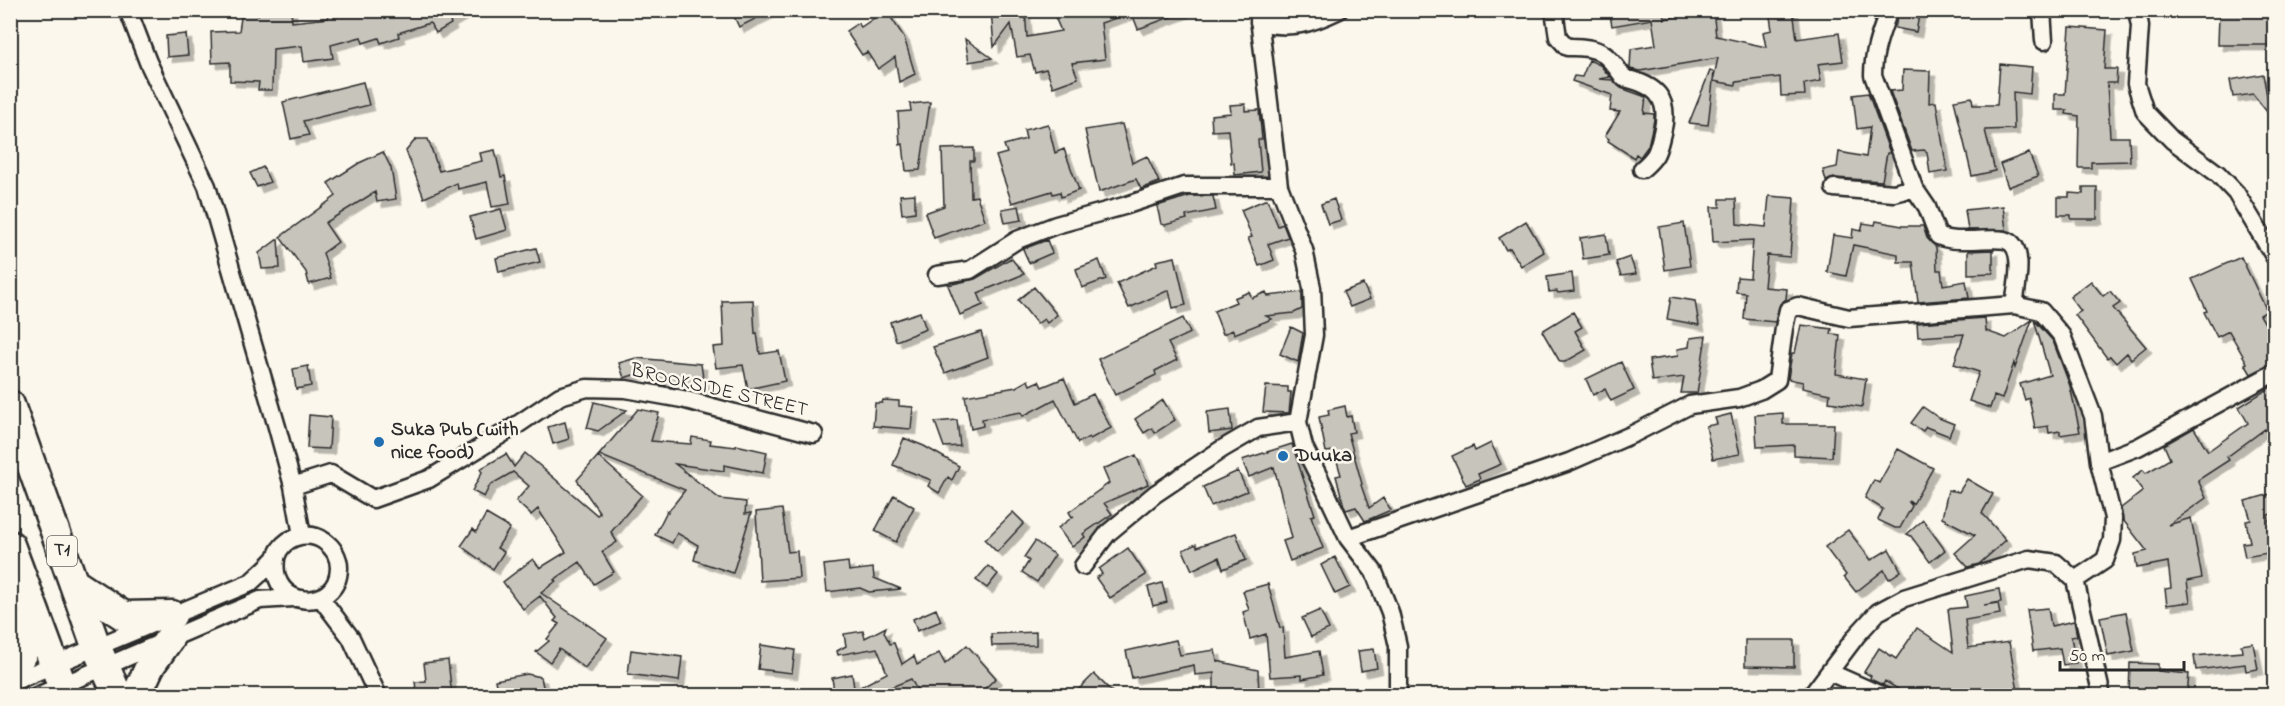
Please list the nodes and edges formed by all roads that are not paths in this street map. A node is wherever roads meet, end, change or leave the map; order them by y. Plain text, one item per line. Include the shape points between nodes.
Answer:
1 (128, 10) edge
2 (1339, 10) edge
3 (1554, 10) edge
4 (1889, 10) edge
5 (2042, 10) edge
6 (2137, 10) edge
7 (1258, 16) edge
8 (2044, 40) dead end
9 (1642, 169) dead end
10 (1279, 186) junction
11 (1834, 188) dead end
12 (1914, 188) junction
13 (2274, 256) edge
14 (937, 275) dead end
15 (2014, 305) junction
16 (2274, 374) edge
17 (10, 405) edge
18 (1298, 422) junction
19 (814, 434) dead end
20 (2099, 462) junction
21 (293, 486) junction
22 (302, 535) junction
23 (1348, 538) junction
24 (10, 545) edge
25 (276, 559) junction
26 (1083, 566) dead end
27 (2075, 580) junction
28 (74, 583) junction
29 (320, 597) junction
30 (293, 598) junction
31 (34, 610) junction
32 (170, 627) junction
33 (100, 657) junction
34 (1829, 672) junction
35 (10, 675) edge
36 (10, 683) edge
37 (55, 685) edge
38 (118, 696) edge
39 (136, 696) edge
40 (378, 696) edge
41 (1398, 696) edge
42 (1811, 696) edge
43 (1882, 696) edge
44 (2102, 696) edge

1 - 21 street via 148,62 207,186
2 - 7 street via 1314,22 1279,27
3 - 9 street via 1558,37 1567,47 1597,49 1610,58 1623,78 1653,88 1663,101 1666,117 1656,156
4 - 12 street via 1877,43 1874,75
5 - 8 street
6 - 13 street via 2140,26 2136,84 2145,112 2236,193
7 - 10 street
10 - 14 street via 1184,186 1056,225 1017,240 970,270
10 - 18 street via 1304,250 1314,310 1314,335
11 - 12 street via 1894,193
12 - 15 street via 1927,207 1938,236 2011,242 2018,258
15 - 20 street via 2041,311 2062,336 2093,416
15 - 23 street via 1849,318 1798,306 1788,310 1777,380 1761,390 1739,398 1690,405 1569,462
16 - 20 street via 2138,447
17 - 28 highway, T1
18 - 23 street via 1305,447
18 - 26 street via 1258,428 1222,448 1155,494 1108,533
19 - 21 street, BROOKSIDE STREET via 682,399 626,389 587,388 560,396 429,479 373,499 331,474
20 - 27 street via 2113,518 2112,540 2105,560
21 - 22 street
22 - 25 street via 285,543
22 - 29 street via 328,543 338,558 334,585
23 - 41 street via 1374,572 1390,612 1398,646
24 - 31 highway, T1
25 - 30 street via 279,586
25 - 32 street via 249,583
27 - 34 street via 2056,563 2030,559 1904,598 1878,612
27 - 44 street
28 - 32 highway via 124,616
28 - 33 highway, T1
29 - 30 street
29 - 40 street via 351,638
30 - 32 street via 260,600
31 - 35 highway via 23,652
31 - 37 highway, T1
32 - 33 street
32 - 33 street
32 - 39 highway
33 - 37 street
33 - 37 street
33 - 38 highway, T1
34 - 42 street
34 - 43 street
36 - 37 street

